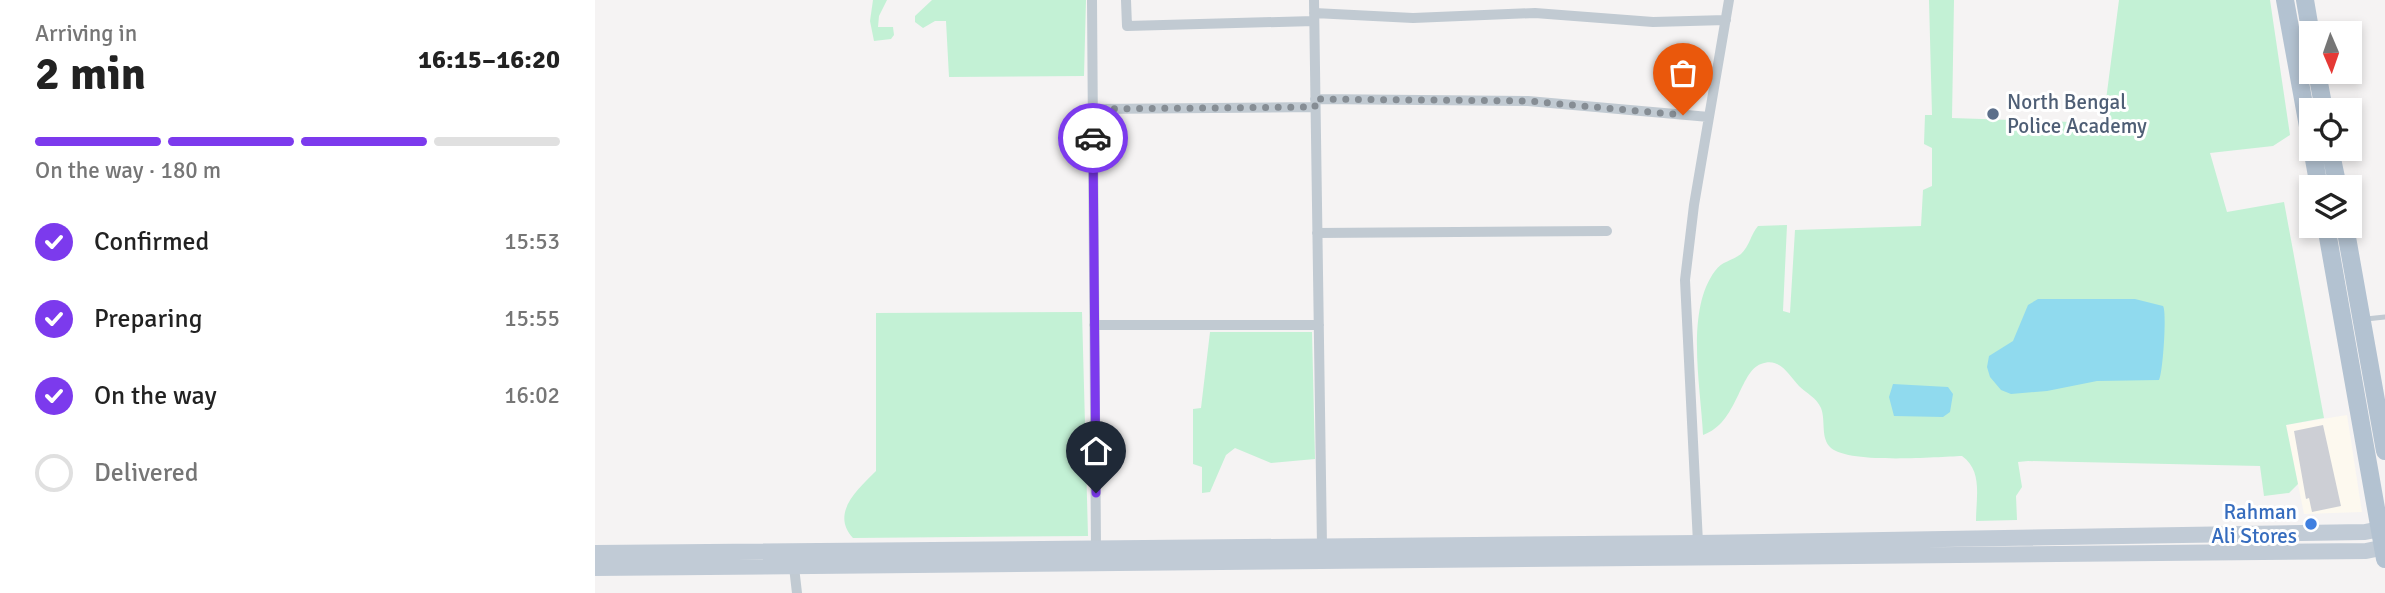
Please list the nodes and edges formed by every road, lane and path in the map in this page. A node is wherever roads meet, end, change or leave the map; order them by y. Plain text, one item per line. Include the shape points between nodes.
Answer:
1 (1092, 0) edge
2 (1126, 0) edge
3 (1314, 0) edge
4 (1729, 0) edge
5 (2285, 0) edge
6 (2305, 0) edge
7 (1314, 17) junction
8 (1726, 20) junction
9 (2309, 21) edge
10 (1315, 103) junction
11 (1093, 109) junction
12 (1709, 117) junction
13 (2317, 175) edge
14 (1607, 231) dead end
15 (1317, 233) junction
16 (2328, 238) edge
17 (2347, 238) edge
18 (2385, 317) edge
19 (2363, 320) junction
20 (1094, 325) junction
21 (1319, 325) junction
22 (2385, 451) edge
23 (2384, 542) edge
24 (1698, 543) junction
25 (1322, 546) junction
26 (595, 553) edge
27 (1096, 556) junction
28 (794, 559) junction
29 (595, 568) edge
30 (797, 593) edge

1 - 11 street
2 - 7 street via 1127,26
3 - 7 street
4 - 8 street
5 - 13 main road
6 - 9 main road
7 - 8 street via 1535,13 1653,22
7 - 10 street
8 - 12 street
10 - 11 street
10 - 12 street via 1528,101
10 - 15 street
11 - 20 street
12 - 24 street via 1685,281
14 - 15 street
15 - 21 street
16 - 23 main road
17 - 19 main road
18 - 19 lane
19 - 22 main road
20 - 21 street
20 - 27 street
21 - 25 street
23 - 24 street via 2365,532
23 - 27 street via 2366,551
24 - 25 street
25 - 27 street
26 - 28 street
27 - 28 street
28 - 29 street
28 - 30 street

